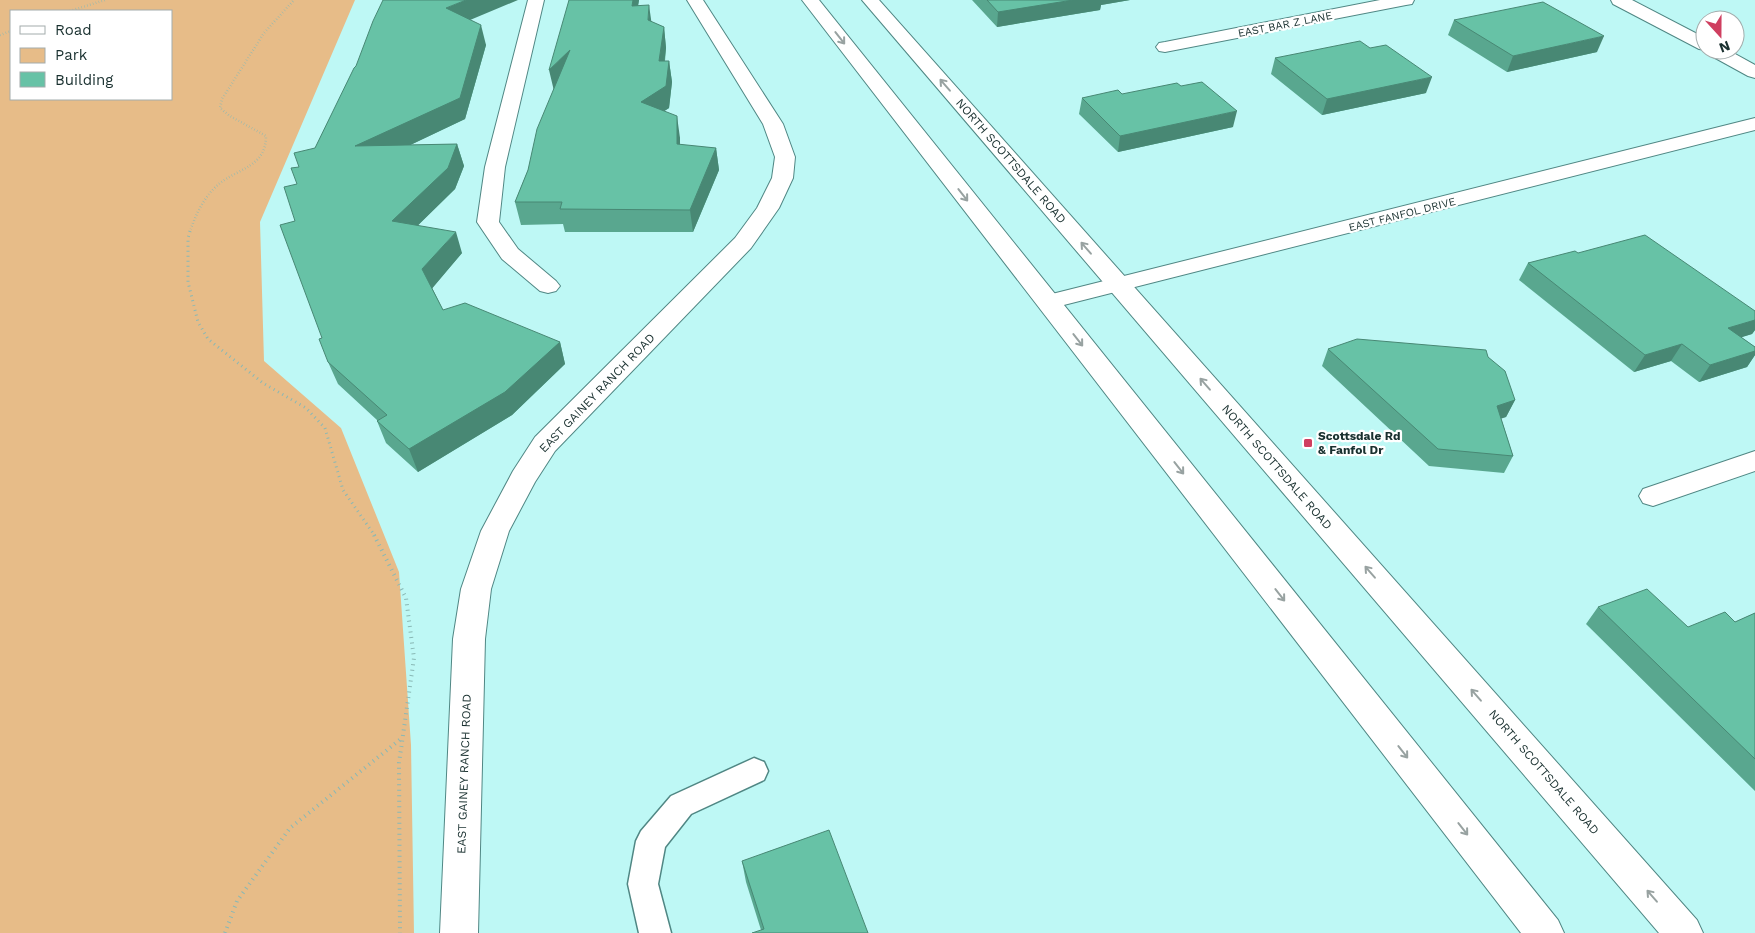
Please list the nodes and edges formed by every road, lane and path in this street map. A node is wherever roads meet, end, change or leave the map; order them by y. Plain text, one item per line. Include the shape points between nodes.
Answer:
1 (105, 0) edge
2 (294, 0) edge
3 (536, 0) edge
4 (695, 0) edge
5 (810, 0) edge
6 (870, 0) edge
7 (1406, 0) edge
8 (1619, 0) edge
9 (73, 10) edge
10 (1695, 40) edge
11 (1165, 47) dead end
12 (1733, 60) edge
13 (1755, 72) edge
14 (1755, 124) edge
15 (1118, 284) junction
16 (548, 286) dead end
17 (1048, 302) junction
18 (1755, 461) edge
19 (1653, 496) dead end
20 (403, 738) junction
21 (754, 772) dead end
22 (225, 933) edge
23 (400, 933) edge
24 (459, 933) edge
25 (654, 933) edge
26 (1545, 933) edge
27 (1684, 933) edge

1 - 9 path
2 - 20 path via 264,33 222,99 220,108 223,112 266,136 266,147 256,162 219,184 196,214 188,238 188,282 198,322 208,339 263,383 306,408 325,428 343,490 375,536 406,598 414,658
3 - 16 street via 494,167 488,222 510,254
4 - 24 street, EAST GAINEY RANCH ROAD via 773,124 782,145 785,168 769,208 743,243 545,444 522,478 495,531 476,589 469,639
5 -> 17 street
15 -> 6 street, NORTH SCOTTSDALE ROAD
7 - 11 street, EAST BAR Z LANE
8 - 10 street
12 - 13 street
14 - 15 street, EAST FANFOL DRIVE
15 - 17 street, EAST FANFOL DRIVE
27 -> 15 street, NORTH SCOTTSDALE ROAD
17 -> 26 street
18 - 19 street
20 - 22 path via 290,828 237,901
20 - 23 path via 399,764
21 - 25 lane via 681,805 651,841 643,884

